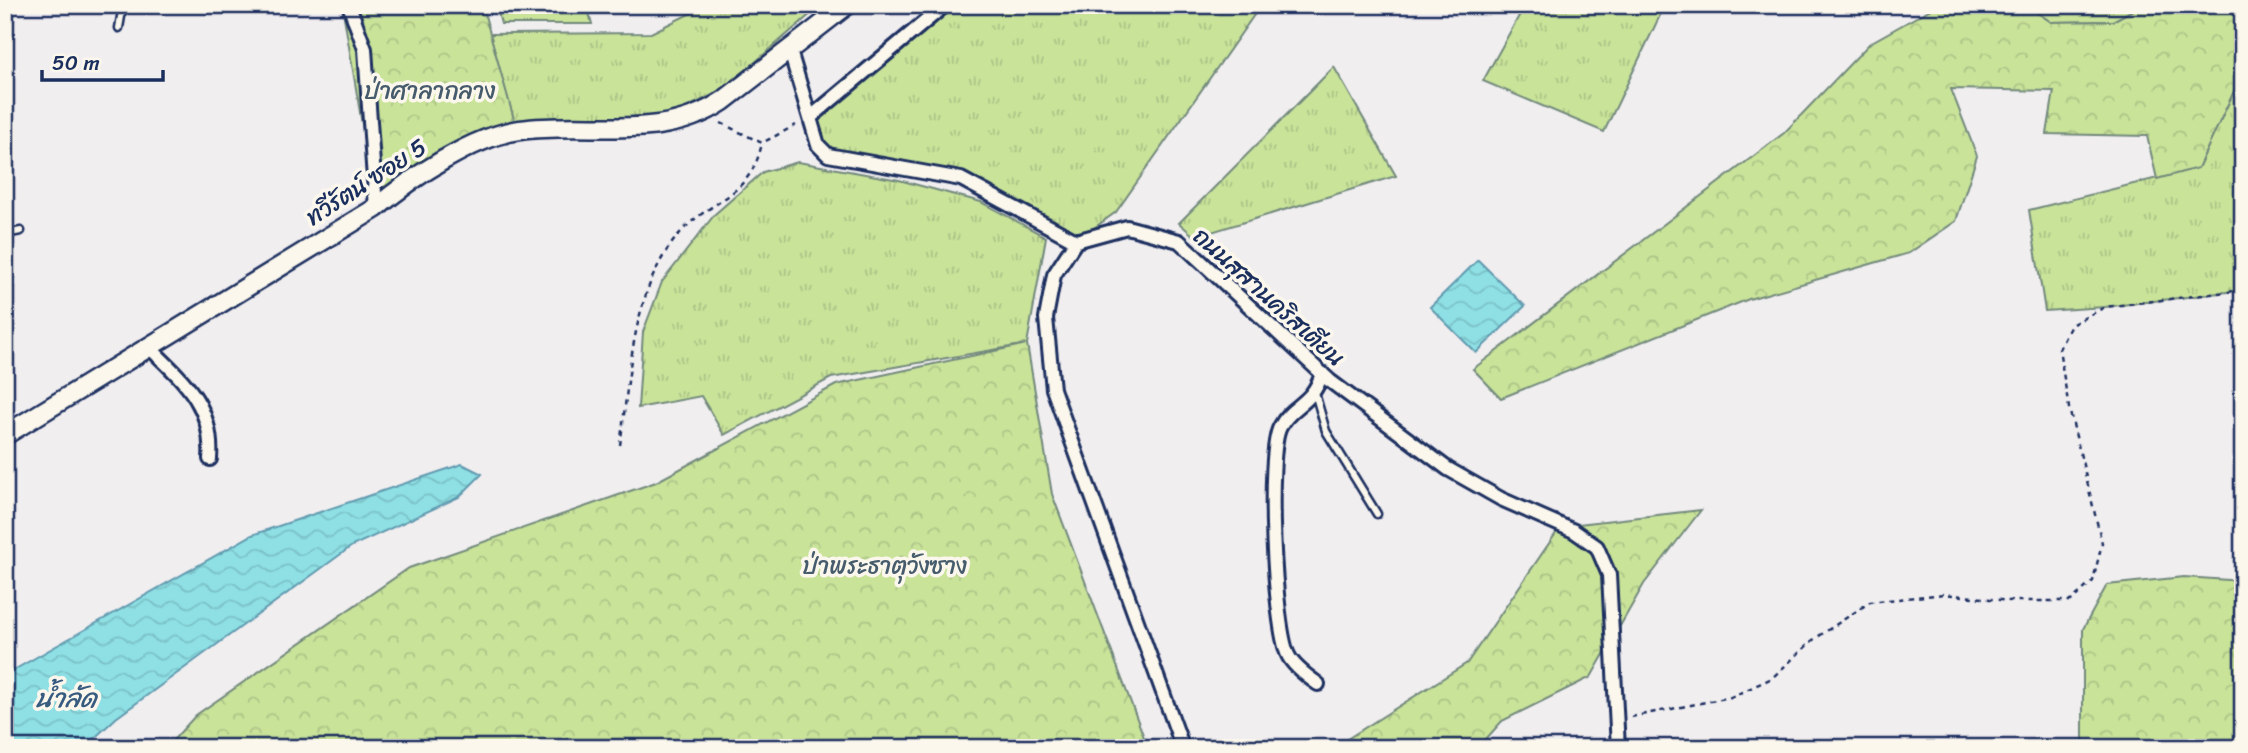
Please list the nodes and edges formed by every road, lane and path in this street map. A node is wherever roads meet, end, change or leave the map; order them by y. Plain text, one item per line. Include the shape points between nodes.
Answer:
1 (123, 5) edge
2 (349, 5) edge
3 (846, 5) edge
4 (945, 5) edge
5 (119, 28) dead end
6 (790, 51) junction
7 (704, 114) junction
8 (811, 117) junction
9 (762, 143) junction
10 (376, 208) junction
11 (21, 231) dead end
12 (5, 234) edge
13 (1076, 241) junction
14 (2243, 289) edge
15 (149, 347) junction
16 (1322, 373) junction
17 (1315, 393) junction
18 (5, 435) edge
19 (620, 445) dead end
20 (210, 459) dead end
21 (1377, 514) dead end
22 (1318, 684) dead end
23 (1615, 720) junction
24 (1183, 748) edge
25 (1618, 748) edge

1 - 5 lane
2 - 10 street via 365,49
3 - 6 street, ทวีรัตน์ ซอย 5
4 - 8 street
6 - 7 street, ทวีรัตน์ ซอย 5
6 - 8 street
7 - 9 path
7 - 10 street, ทวีรัตน์ ซอย 5 via 665,125 517,130 410,178
8 - 9 path
8 - 13 street via 818,145 828,155 961,179
9 - 19 path via 757,164 741,187 697,216 675,239 651,278
10 - 15 street, ทวีรัตน์ ซอย 5
11 - 12 lane
13 - 16 street, ถนนสุสานคริสเตียน via 1127,227 1179,241
13 - 24 street via 1054,275 1046,318 1053,389
14 - 23 path via 2105,307 2071,325 2059,349 2102,543 2093,581 2071,601 1944,594 1870,602 1813,640 1772,678 1731,697
15 - 18 street, ทวีรัตน์ ซอย 5
15 - 20 street via 193,392 211,443
16 - 17 street
16 - 23 street, ถนนสุสานคริสเตียน via 1448,469 1501,499 1574,531 1597,547 1609,575
17 - 21 lane via 1326,431
17 - 22 street via 1281,425 1274,444 1272,489 1283,637 1288,656
23 - 25 street, ถนนสุสานคริสเตียน

